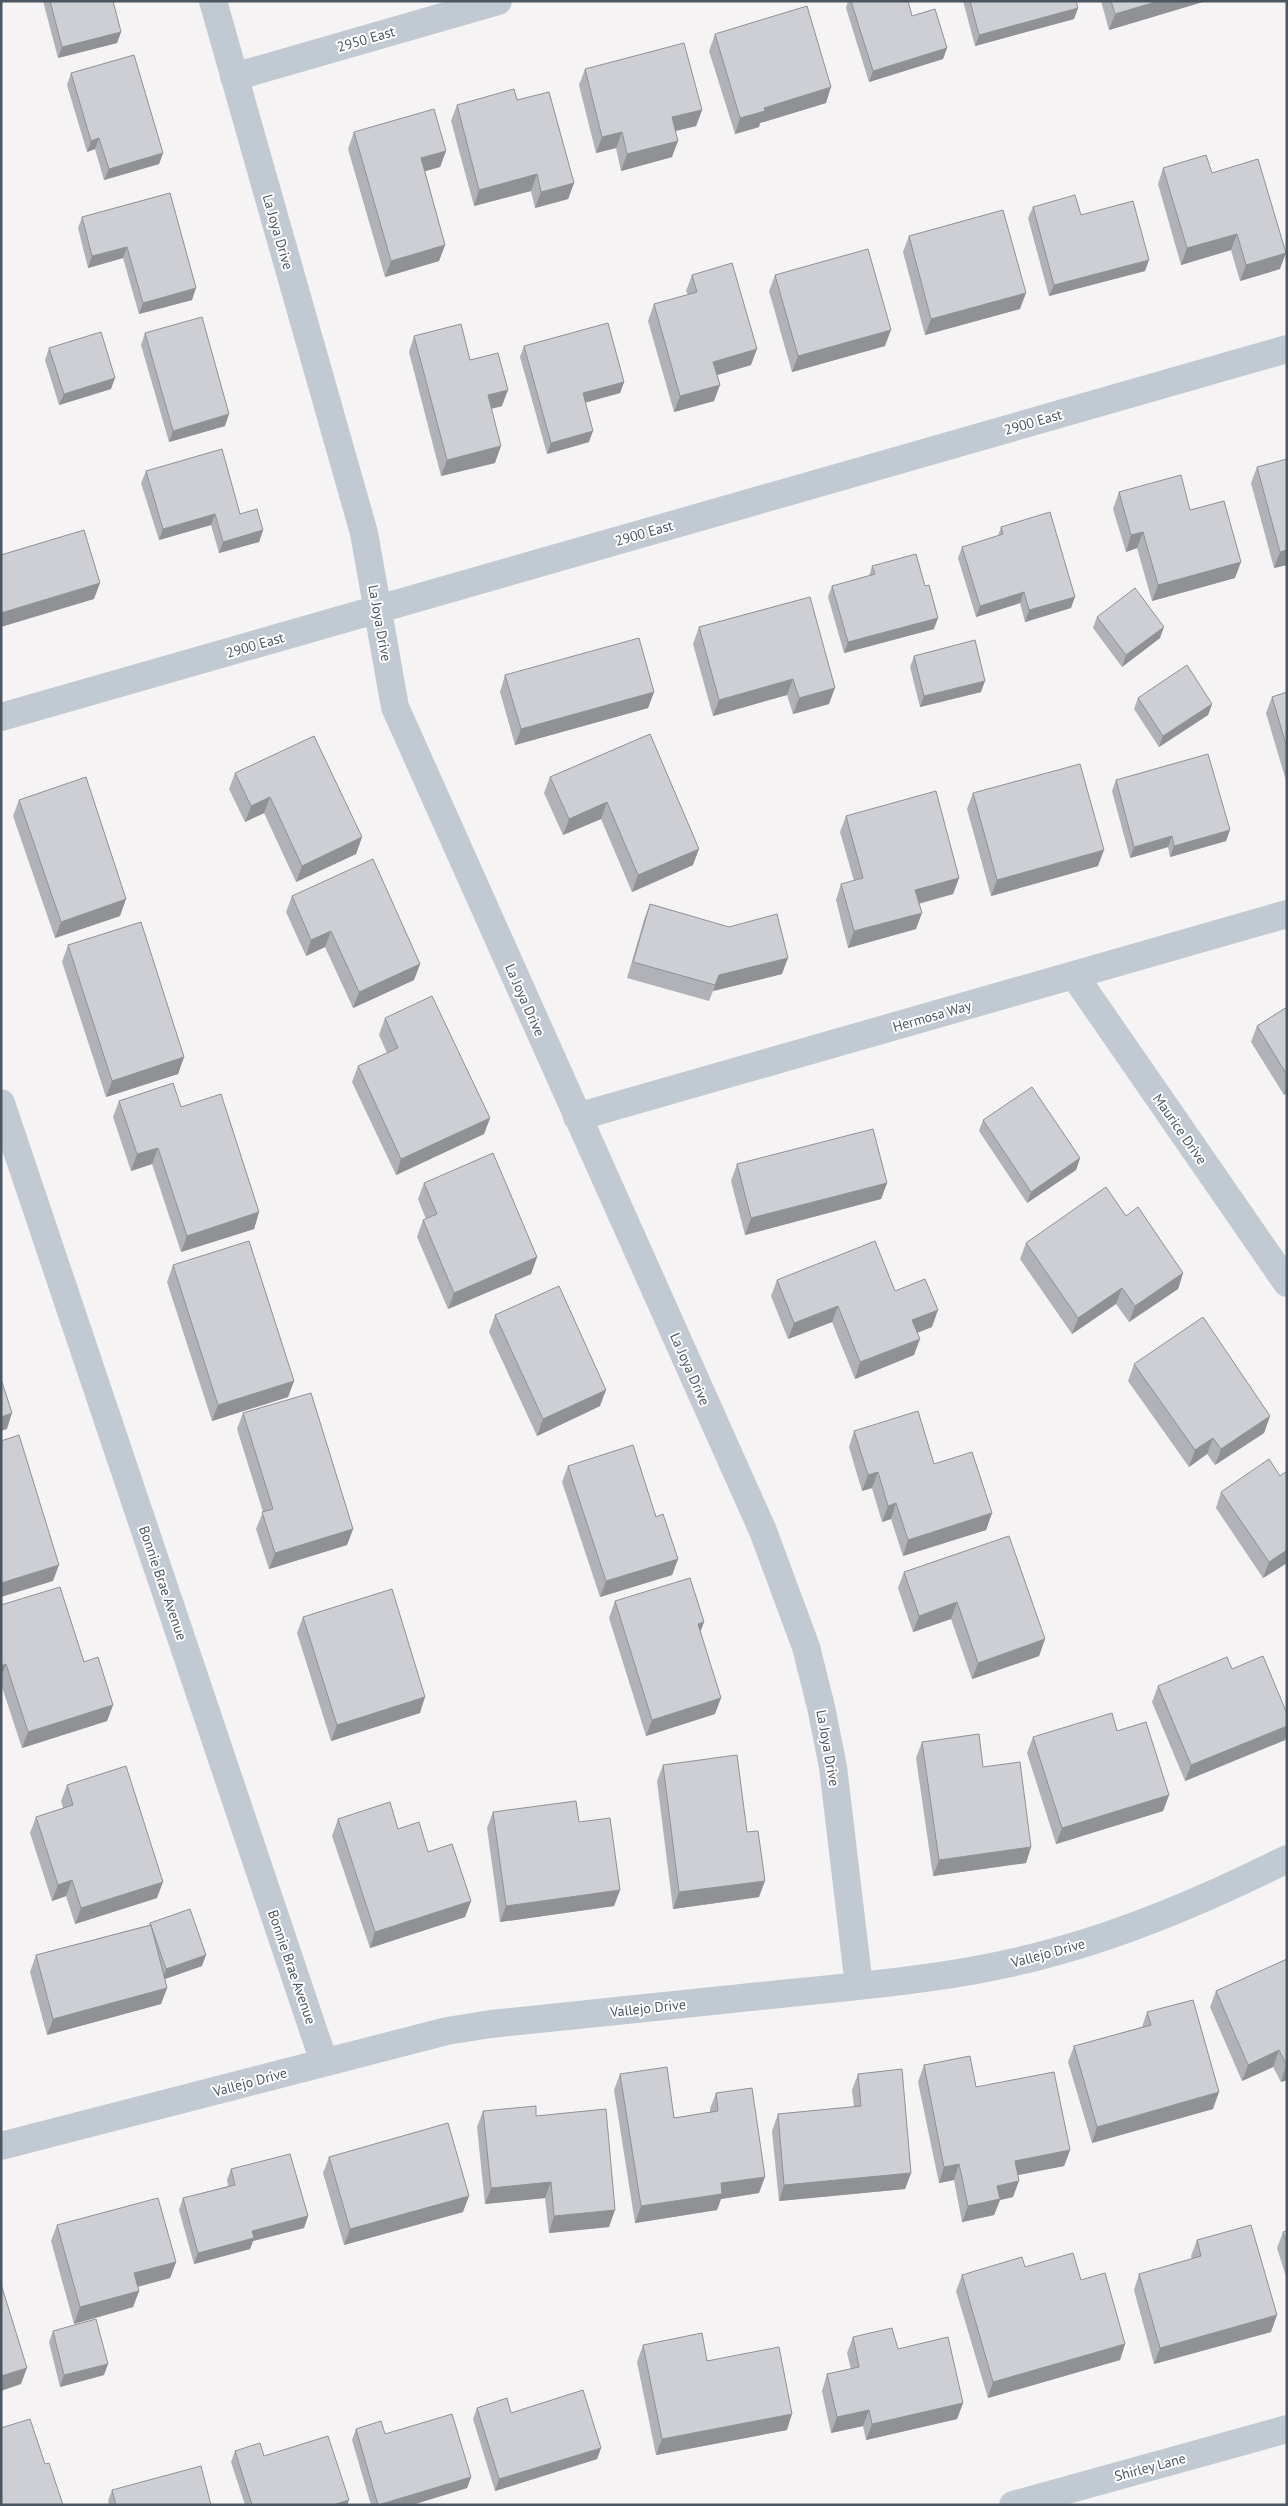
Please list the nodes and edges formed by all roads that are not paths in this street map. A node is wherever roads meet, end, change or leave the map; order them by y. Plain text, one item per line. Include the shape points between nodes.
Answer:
1 (213, 1) edge
2 (498, 1) edge
3 (234, 77) junction
4 (1287, 350) edge
5 (377, 610) junction
6 (1, 717) edge
7 (1287, 914) edge
8 (1074, 975) junction
9 (1, 1103) edge
10 (577, 1117) junction
11 (1287, 1283) edge
12 (1287, 1858) edge
13 (859, 1986) junction
14 (324, 2062) junction
15 (1, 2146) edge
16 (1287, 2429) edge
17 (1013, 2505) edge

1 - 3 street, La Joya Drive
2 - 3 street, 2950 East
3 - 5 street, La Joya Drive via 364,533
4 - 5 street, 2900 East
5 - 6 street, 2900 East
5 - 10 street, La Joya Drive via 395,707
7 - 8 street, Hermosa Way
8 - 10 street, Hermosa Way
8 - 11 street, Maurice Drive
9 - 14 street, Bonnie Brae Avenue
10 - 13 street, La Joya Drive via 763,1531 806,1647 834,1767
12 - 13 street, Vallejo Drive via 1175,1912 1057,1952 997,1966
13 - 14 street, Vallejo Drive via 491,2024 447,2031
14 - 15 street, Vallejo Drive
16 - 17 street, Shirley Lane

